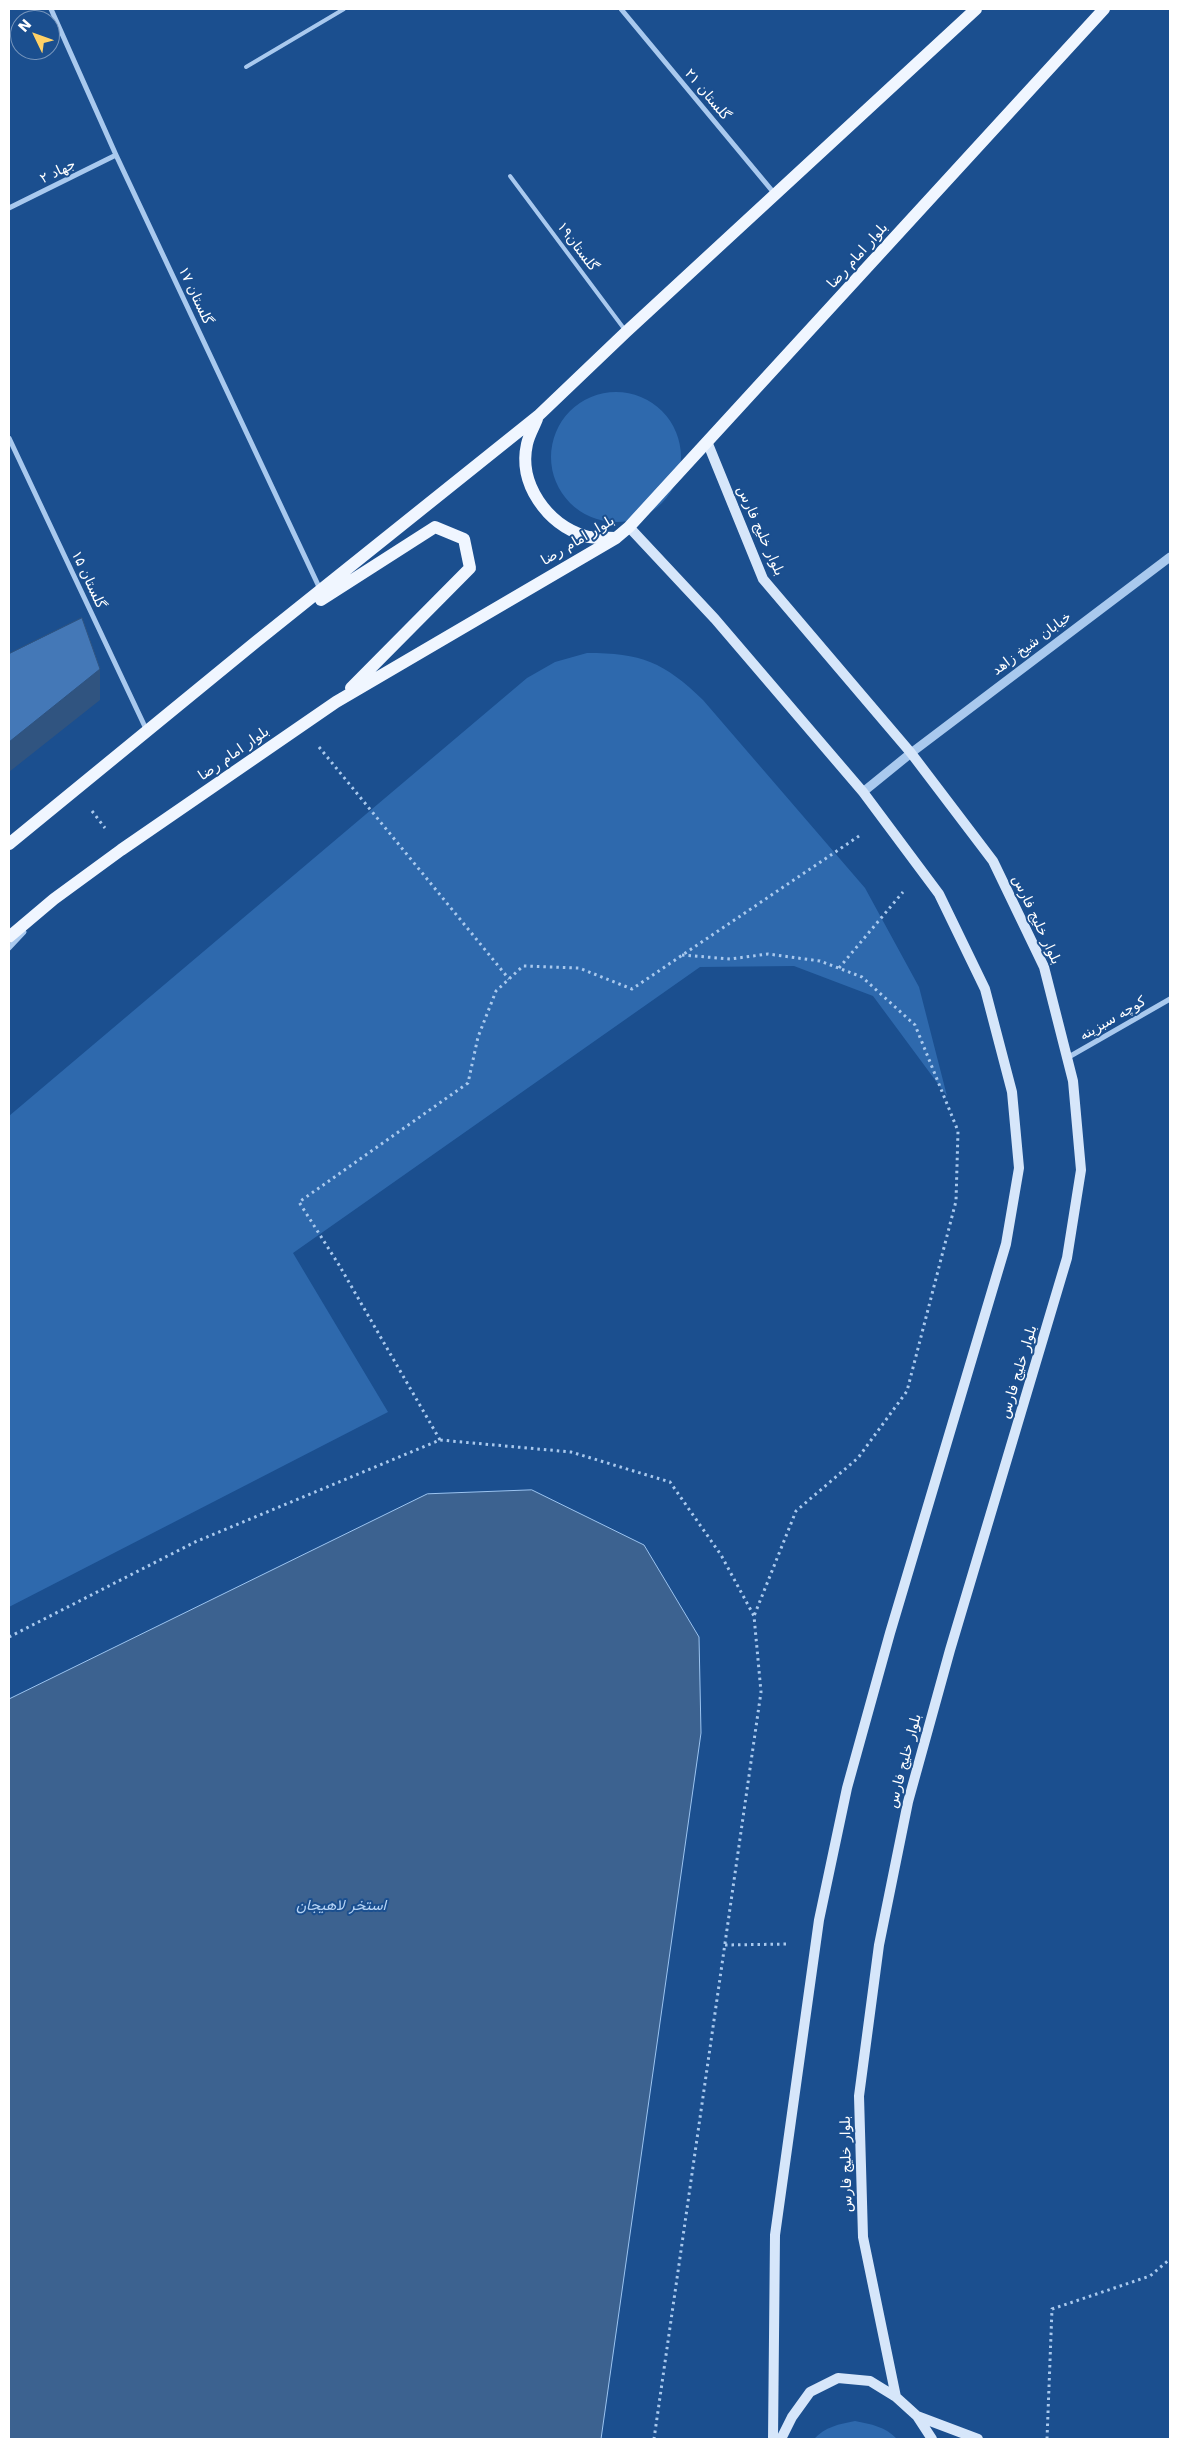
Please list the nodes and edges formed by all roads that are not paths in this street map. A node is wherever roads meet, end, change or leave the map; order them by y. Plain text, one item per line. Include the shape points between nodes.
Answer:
1 (51, 9) edge
2 (344, 9) edge
3 (622, 9) edge
4 (976, 9) edge
5 (1104, 9) edge
6 (246, 67) dead end
7 (116, 155) junction
8 (510, 176) dead end
9 (776, 196) junction
10 (9, 208) edge
11 (626, 332) junction
12 (538, 416) junction
13 (9, 438) edge
14 (708, 444) junction
15 (629, 527) junction
16 (616, 538) junction
17 (1170, 557) edge
18 (321, 591) junction
19 (257, 641) junction
20 (336, 702) junction
21 (147, 732) junction
22 (911, 753) junction
23 (863, 792) junction
24 (9, 844) edge
25 (54, 899) junction
26 (9, 937) edge
27 (9, 948) edge
28 (1170, 999) edge
29 (1067, 1058) junction
30 (896, 2397) junction
31 (917, 2416) junction
32 (773, 2439) edge
33 (781, 2439) edge
34 (932, 2439) edge
35 (978, 2439) edge

1 - 7 street, گلستان ۱۷
2 - 6 lane
3 - 9 street, گلستان ۲۱
4 - 9 main road
5 - 14 main road, بلوار امام رضا
7 - 10 street, جهاد ۲
7 - 18 street, گلستان ۱۷
8 - 11 lane, گلستان۱۹
9 - 11 main road
11 - 12 main road
12 - 16 main road via 527,444 527,474 538,502 558,524 586,537
12 - 18 main road
13 - 21 street, گلستان ۱۵
14 - 15 main road, بلوار امام رضا
14 - 22 main road, بلوار خلیج فارس via 763,579
15 - 16 main road, بلوار امام رضا
15 - 23 main road via 715,619
16 - 20 main road, بلوار امام رضا
17 - 22 street, خیابان شیخ زاهد
18 - 19 main road
19 - 20 main road via 435,527 464,539 470,568
19 - 21 main road
20 - 25 main road, بلوار امام رضا
21 - 24 main road
22 - 23 street, خیابان شیخ زاهد
22 - 29 main road, بلوار خلیج فارس via 993,861 1044,967
23 - 32 main road via 939,894 985,989 1012,1092 1019,1168 1006,1244 847,1788 819,1920 776,2235
25 - 26 main road, بلوار امام رضا
25 - 27 street
28 - 29 street, کوچه سبزینه
29 - 30 main road, بلوار خلیج فارس via 1073,1081 1081,1170 1067,1258 908,1802 881,1931 859,2096 863,2238
30 - 31 main road
30 - 33 main road via 870,2381 838,2378 810,2392
31 - 34 main road
31 - 35 main road

